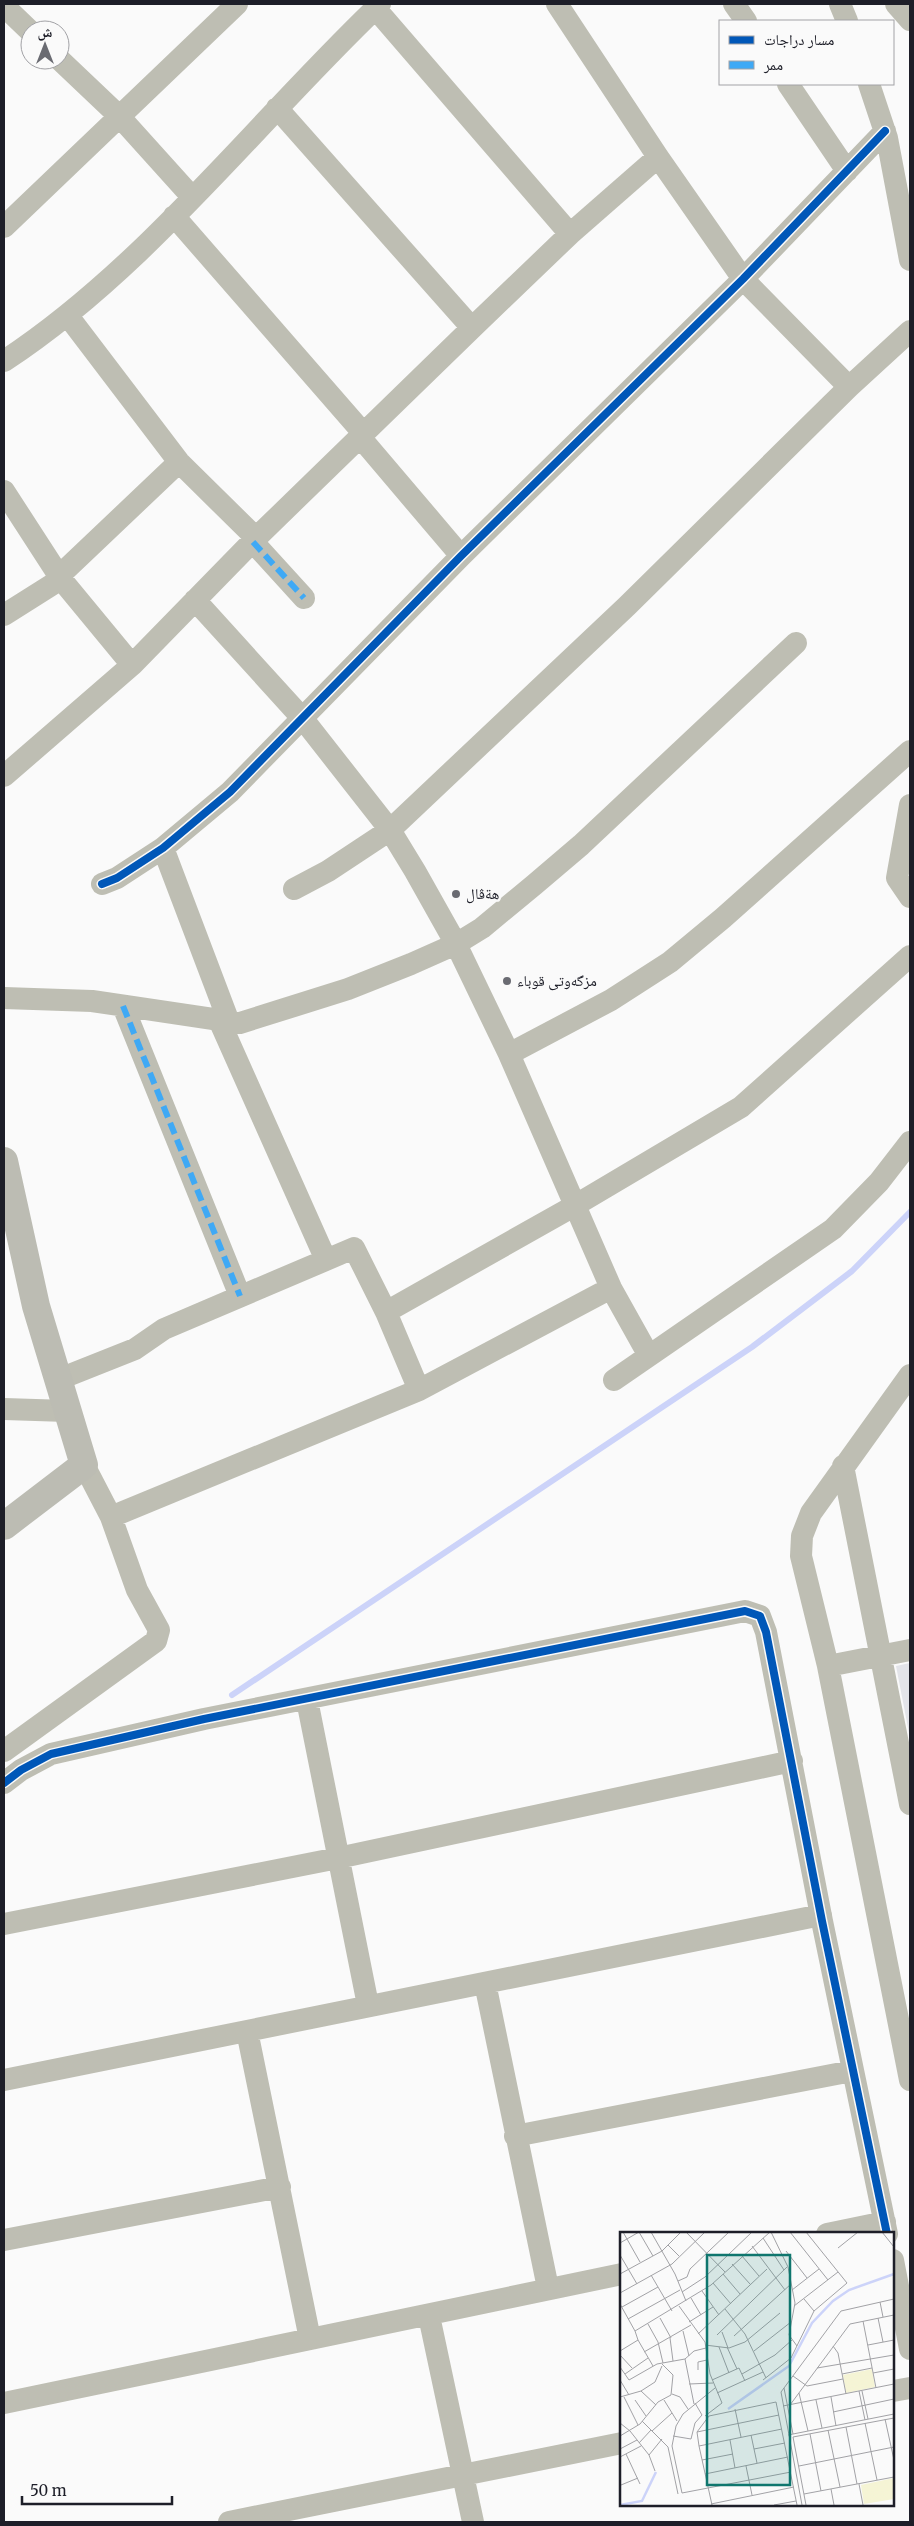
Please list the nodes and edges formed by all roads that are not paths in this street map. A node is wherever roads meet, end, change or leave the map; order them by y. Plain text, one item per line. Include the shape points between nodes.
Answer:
1 (237, 4) edge
2 (556, 4) edge
3 (734, 4) edge
4 (840, 4) edge
5 (896, 4) edge
6 (4, 6) edge
7 (370, 8) edge
8 (745, 20) edge
9 (847, 20) edge
10 (910, 20) edge
11 (20, 21) edge
12 (70, 69) edge
13 (789, 85) edge
14 (869, 85) edge
15 (278, 108) junction
16 (119, 116) junction
17 (885, 131) junction
18 (658, 157) junction
19 (846, 171) junction
20 (192, 197) junction
21 (174, 216) junction
22 (4, 227) edge
23 (570, 234) junction
24 (910, 260) edge
25 (743, 279) junction
26 (68, 316) junction
27 (472, 328) junction
28 (910, 331) edge
29 (4, 361) edge
30 (849, 387) junction
31 (362, 435) junction
32 (179, 462) junction
33 (4, 491) edge
34 (255, 540) junction
35 (462, 556) junction
36 (60, 577) junction
37 (304, 598) dead end
38 (195, 600) junction
39 (4, 615) edge
40 (796, 644) dead end
41 (132, 664) junction
42 (303, 719) junction
43 (910, 751) edge
44 (4, 776) edge
45 (910, 806) edge
46 (390, 830) junction
47 (163, 848) junction
48 (102, 884) dead end
49 (294, 889) dead end
50 (910, 897) edge
51 (456, 944) junction
52 (910, 956) edge
53 (4, 998) edge
54 (123, 1006) junction
55 (224, 1021) junction
56 (509, 1054) junction
57 (910, 1142) edge
58 (4, 1161) edge
59 (574, 1206) junction
60 (326, 1260) junction
61 (612, 1288) junction
62 (240, 1296) junction
63 (386, 1312) junction
64 (649, 1356) junction
65 (910, 1376) edge
66 (57, 1380) junction
67 (614, 1380) dead end
68 (419, 1390) junction
69 (4, 1409) edge
70 (67, 1411) junction
71 (84, 1465) junction
72 (843, 1466) junction
73 (111, 1517) junction
74 (4, 1526) edge
75 (910, 1650) edge
76 (881, 1656) junction
77 (828, 1666) junction
78 (307, 1700) junction
79 (4, 1751) edge
80 (792, 1762) junction
81 (4, 1783) edge
82 (910, 1804) edge
83 (338, 1858) junction
84 (821, 1914) junction
85 (4, 1924) edge
86 (901, 1981) edge
87 (485, 1983) junction
88 (368, 2005) junction
89 (248, 2031) junction
90 (852, 2071) junction
91 (4, 2080) edge
92 (910, 2080) edge
93 (515, 2136) junction
94 (280, 2187) junction
95 (886, 2228) edge
96 (846, 2232) edge
97 (4, 2240) edge
98 (894, 2265) edge
99 (620, 2274) edge
100 (548, 2288) junction
101 (428, 2316) junction
102 (310, 2339) junction
103 (910, 2349) edge
104 (910, 2388) edge
105 (894, 2391) edge
106 (4, 2403) edge
107 (620, 2443) edge
108 (464, 2474) junction
109 (229, 2522) edge
110 (473, 2522) edge

1 - 16 street
2 - 18 street
3 - 8 street
4 - 9 street
5 - 10 street
6 - 11 street
7 - 15 street
7 - 23 street
12 - 16 street
13 - 19 street
14 - 17 street
15 - 20 street
15 - 27 street
16 - 20 street
16 - 22 street
17 - 19 street
17 - 24 street
18 - 23 street
18 - 25 street
19 - 25 street
20 - 21 street
21 - 26 street
21 - 31 street
23 - 27 street
25 - 30 street
25 - 35 street
26 - 29 street
26 - 32 street
27 - 31 street
28 - 30 street
30 - 46 street via 627,606
31 - 34 street
31 - 35 street
32 - 34 street
32 - 36 street
33 - 36 street
34 - 37 street
34 - 38 street
35 - 42 street
36 - 39 street
36 - 41 street
38 - 41 street
38 - 42 street
40 - 51 street via 581,845 482,928
41 - 44 street
42 - 46 street
42 - 47 street via 230,792
43 - 56 street via 670,962 612,1000
45 - 50 street via 897,878
46 - 49 street
46 - 51 street
47 - 48 street
47 - 55 street
51 - 55 street via 348,989 240,1023
51 - 56 street
52 - 59 street via 741,1107
53 - 54 street via 92,1001
54 - 55 street
54 - 62 street
55 - 60 street
56 - 59 street
57 - 64 street via 880,1182 833,1229
58 - 66 street via 36,1306
59 - 61 street
59 - 63 street
60 - 62 street
60 - 63 street via 354,1248
61 - 64 street
61 - 68 street
62 - 66 street via 164,1329 134,1349
63 - 68 street
64 - 67 street
65 - 72 street
66 - 70 street
68 - 73 street
69 - 70 street
70 - 71 street
71 - 73 street
71 - 74 street
72 - 76 street
72 - 77 street via 811,1513 802,1536 801,1556
73 - 79 street via 137,1590 159,1630 156,1641
75 - 76 street
76 - 77 street
76 - 82 street
77 - 86 street
78 - 80 street via 746,1611 760,1616 766,1632
78 - 81 street via 204,1719 51,1754 20,1770
78 - 83 street
80 - 83 street
80 - 84 street
83 - 85 street
83 - 88 street
84 - 87 street
84 - 90 street
86 - 92 street
87 - 88 street
87 - 93 street
88 - 89 street
89 - 91 street
89 - 94 street
90 - 93 street
90 - 95 street
93 - 100 street
94 - 97 street
94 - 102 street
95 - 96 street
98 - 103 street
99 - 100 street
100 - 101 street
101 - 102 street
101 - 108 street
102 - 106 street
104 - 105 street
107 - 108 street
108 - 109 street
108 - 110 street

